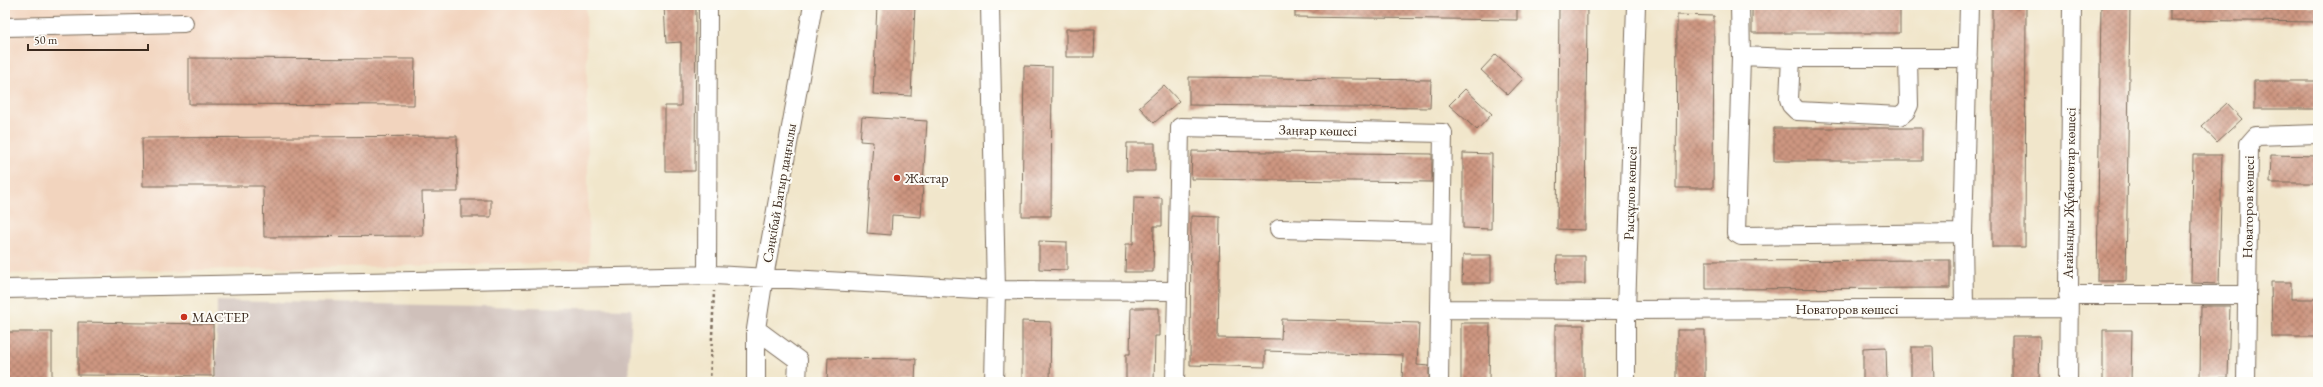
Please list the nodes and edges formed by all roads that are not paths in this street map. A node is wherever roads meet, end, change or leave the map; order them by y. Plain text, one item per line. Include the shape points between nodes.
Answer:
1 (708, 5) edge
2 (813, 5) edge
3 (990, 5) edge
4 (1636, 5) edge
5 (1740, 5) edge
6 (1969, 5) edge
7 (2072, 5) edge
8 (184, 23) dead end
9 (5, 27) edge
10 (1741, 56) junction
11 (1791, 58) junction
12 (1908, 58) junction
13 (1968, 58) junction
14 (2318, 134) edge
15 (1279, 229) dead end
16 (1441, 233) junction
17 (1963, 233) junction
18 (711, 275) junction
19 (764, 277) junction
20 (5, 289) edge
21 (996, 290) junction
22 (1177, 291) junction
23 (2246, 295) junction
24 (2068, 302) junction
25 (1440, 308) junction
26 (1964, 308) junction
27 (1626, 310) junction
28 (756, 329) junction
29 (756, 382) edge
30 (797, 382) edge
31 (994, 382) edge
32 (1175, 382) edge
33 (1438, 382) edge
34 (1626, 382) edge
35 (2068, 382) edge
36 (2246, 382) edge

1 - 18 street
2 - 19 street, Сәңкібай Батыр даңғылы
3 - 21 street
4 - 27 street, Рысқұлов көшсеі
5 - 10 street
6 - 13 street
7 - 24 street, Ағайынды Жұбановтар көшесі
8 - 9 street
10 - 11 street
10 - 17 street via 1736,233 1741,236
11 - 12 street
11 - 12 street via 1789,99 1798,111 1900,116 1909,105
12 - 13 street
13 - 17 street
14 - 23 street, Новаторов көшесі via 2256,136 2249,144
15 - 16 street
16 - 22 street, Заңғар көшесі via 1443,133 1180,127
16 - 25 street, Заңғар көшесі
17 - 26 street
18 - 19 street
18 - 20 street
19 - 21 street
19 - 28 street, Сәңкібай Батыр даңғылы
21 - 22 street
21 - 31 street
22 - 32 street, Заңғар көшесі
23 - 24 street, Новаторов көшесі
23 - 36 street, Новаторов көшесі
24 - 26 street, Новаторов көшесі
24 - 35 street, Ағайынды Жұбановтар көшесі
25 - 27 street
25 - 33 street, Заңғар көшесі
26 - 27 street, Новаторов көшесі
27 - 34 street, Рысқұлов көшсеі
28 - 29 street, Сәңкібай Батыр даңғылы
28 - 30 street via 798,360

